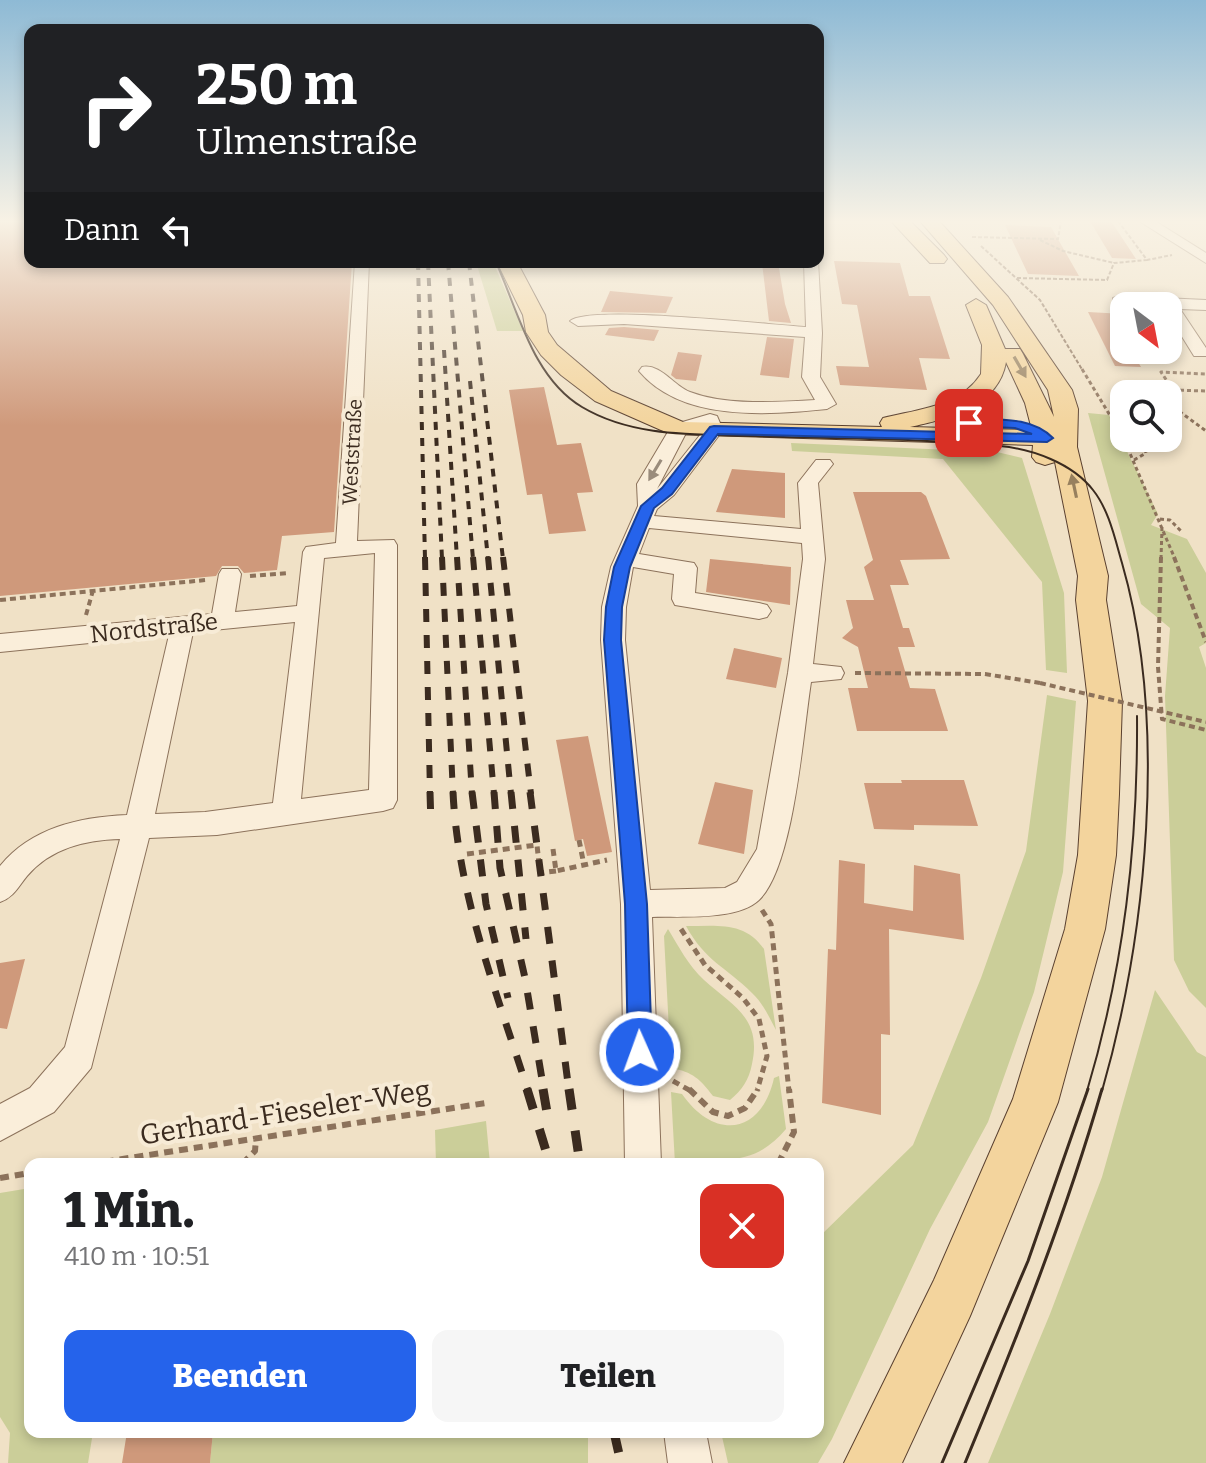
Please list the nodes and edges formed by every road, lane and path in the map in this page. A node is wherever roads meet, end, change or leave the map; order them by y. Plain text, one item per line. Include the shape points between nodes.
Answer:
1 (360, 289) edge
2 (521, 289) edge
3 (812, 289) edge
4 (990, 289) edge
5 (1028, 289) edge
6 (1182, 304) edge
7 (1206, 305) edge
8 (534, 315) junction
9 (578, 321) dead end
10 (1182, 324) edge
11 (814, 333) junction
12 (1200, 352) dead end
13 (648, 371) dead end
14 (1206, 374) edge
15 (1166, 380) edge
16 (1182, 390) edge
17 (1206, 391) edge
18 (1182, 413) edge
19 (886, 424) junction
20 (712, 425) junction
21 (679, 429) junction
22 (1206, 431) edge
23 (1059, 437) junction
24 (1146, 452) edge
25 (1134, 460) junction
26 (823, 464) dead end
27 (645, 513) junction
28 (1161, 521) junction
29 (1181, 531) dead end
30 (812, 537) junction
31 (346, 549) junction
32 (625, 559) junction
33 (312, 571) junction
34 (230, 576) junction
35 (0, 600) edge
36 (759, 611) dead end
37 (308, 613) junction
38 (222, 621) junction
39 (183, 625) junction
40 (1204, 629) edge
41 (1206, 642) edge
42 (0, 643) edge
43 (800, 673) junction
44 (832, 673) joint
45 (1206, 722) edge
46 (1206, 730) edge
47 (286, 813) junction
48 (137, 825) junction
49 (579, 840) dead end
50 (553, 849) dead end
51 (467, 854) dead end
52 (616, 858) dead end
53 (584, 866) junction
54 (556, 871) junction
55 (0, 889) edge
56 (748, 891) junction
57 (636, 904) junction
58 (679, 925) dead end
59 (673, 1081) dead end
60 (486, 1103) dead end
61 (0, 1123) edge
62 (256, 1138) junction
63 (137, 1158) edge
64 (248, 1158) edge
65 (643, 1158) edge
66 (781, 1158) edge
67 (24, 1174) edge
68 (0, 1178) edge
69 (872, 1463) edge

1 - 31 street, Weststraße
2 - 8 main road
3 - 11 street
4 - 23 main road via 1060,390 1066,409
5 - 25 path via 1040,300
6 - 7 street
8 - 20 main road via 567,351 612,387 645,404
8 - 21 main road via 549,350 588,386
9 - 11 street via 624,319
10 - 12 street
11 - 13 street via 811,377 827,404 794,408 699,400 682,395
14 - 15 path via 1161,372
16 - 17 path
18 - 22 path
19 - 20 main road
19 - 23 main road via 1016,424
19 -> 23 main road via 945,410 981,389 990,377 995,358 972,299 1006,342
20 - 21 main road
20 - 23 main road
20 - 27 street via 667,491
21 -> 27 street via 647,484
23 - 69 main road via 1093,576 1091,600 1105,701 1097,855 1085,929 1035,1102 952,1298
24 - 25 path
25 - 28 path
26 - 30 street via 808,483
27 - 30 street
27 - 32 street
28 - 29 path via 1170,520
28 - 40 path
28 - 46 path via 1162,719
30 - 43 street
31 - 33 street via 314,552
31 - 47 street via 386,545 383,800
32 - 36 street via 686,568 683,599
32 - 57 street via 613,640
33 - 34 path
33 - 37 street
34 - 35 path
34 - 38 street
37 - 38 street, Nordstraße
37 - 47 street
38 - 39 street, Nordstraße
39 - 42 street, Nordstraße
39 - 48 street
40 - 41 path
43 - 44 street
43 - 56 street via 771,851
44 - 45 path, bridge via 985,674
47 - 48 street via 194,825
48 - 55 street via 104,825 42,846 12,870
48 - 61 street via 79,1056 42,1100
49 - 53 path
50 - 54 path
51 - 54 path via 537,845 540,873
52 - 53 path
53 - 54 path
56 - 57 street via 727,901
56 - 66 path via 771,924 776,960 794,1132
57 - 65 street
58 - 59 path via 711,973 756,1013 766,1032 768,1060 752,1101 726,1116 710,1111 687,1084
60 - 62 path, Gerhard-Fieseler-Weg
62 - 63 path, Gerhard-Fieseler-Weg
62 - 64 path
67 - 68 path

